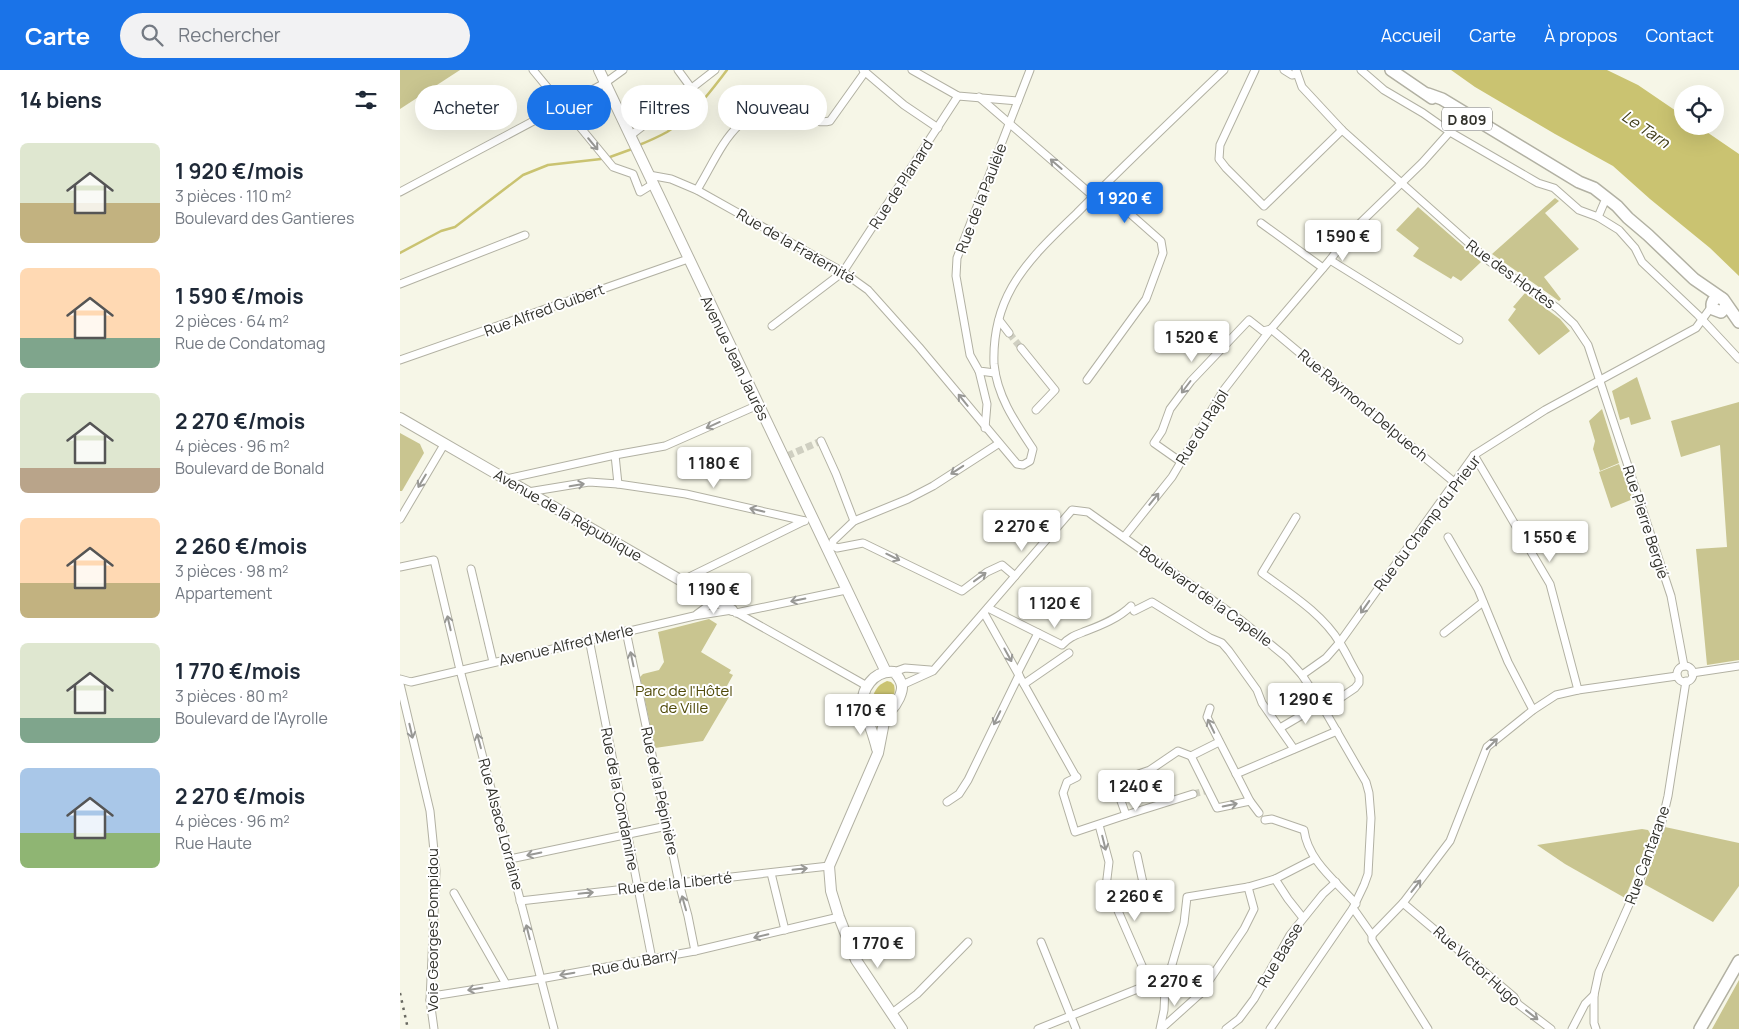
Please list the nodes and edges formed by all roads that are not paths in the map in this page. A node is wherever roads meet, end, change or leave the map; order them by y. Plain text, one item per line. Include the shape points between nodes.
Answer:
1 (533, 70) edge
2 (599, 70) edge
3 (624, 70) edge
4 (678, 70) edge
5 (715, 70) edge
6 (912, 70) edge
7 (1030, 70) edge
8 (1224, 70) edge
9 (1255, 70) edge
10 (1284, 70) edge
11 (1361, 70) edge
12 (1391, 70) edge
13 (864, 71) edge
14 (1296, 72) edge
15 (605, 83) junction
16 (545, 85) edge
17 (601, 85) edge
18 (689, 85) edge
19 (697, 85) edge
20 (1428, 94) junction
21 (958, 96) junction
22 (979, 97) junction
23 (1018, 101) junction
24 (1463, 117) junction
25 (1010, 124) junction
26 (527, 125) edge
27 (938, 128) junction
28 (582, 130) edge
29 (638, 130) edge
30 (1342, 130) junction
31 (1450, 132) junction
32 (630, 136) junction
33 (1508, 139) junction
34 (651, 180) junction
35 (1579, 182) junction
36 (1401, 184) junction
37 (1101, 188) junction
38 (697, 190) junction
39 (400, 192) edge
40 (1093, 196) junction
41 (1604, 203) junction
42 (1598, 217) junction
43 (1628, 218) junction
44 (1261, 223) dead end
45 (525, 235) dead end
46 (688, 259) junction
47 (1330, 260) junction
48 (1323, 268) junction
49 (843, 272) junction
50 (400, 284) edge
51 (1718, 306) junction
52 (998, 320) junction
53 (1702, 320) junction
54 (1739, 322) edge
55 (772, 326) dead end
56 (1739, 328) edge
57 (1272, 329) junction
58 (1009, 333) tunnel mouth
59 (1459, 340) dead end
60 (1021, 348) tunnel mouth
61 (1739, 359) edge
62 (400, 360) edge
63 (979, 371) junction
64 (995, 372) junction
65 (1086, 380) dead end
66 (1600, 381) junction
67 (758, 405) junction
68 (1036, 410) dead end
69 (400, 418) edge
70 (985, 428) junction
71 (822, 441) dead end
72 (445, 443) junction
73 (998, 444) junction
74 (616, 454) junction
75 (1474, 455) junction
76 (1181, 462) junction
77 (506, 479) junction
78 (1454, 482) junction
79 (618, 484) junction
80 (528, 492) junction
81 (1296, 517) dead end
82 (400, 519) edge
83 (808, 519) junction
84 (854, 521) junction
85 (1124, 537) junction
86 (1448, 537) dead end
87 (829, 546) junction
88 (400, 567) edge
89 (471, 568) dead end
90 (1015, 576) junction
91 (681, 581) junction
92 (846, 590) junction
93 (709, 597) junction
94 (1483, 602) junction
95 (986, 610) junction
96 (734, 612) junction
97 (694, 616) junction
98 (626, 631) junction
99 (1038, 633) junction
100 (1444, 633) dead end
101 (589, 639) junction
102 (1340, 642) junction
103 (1069, 653) dead end
104 (493, 662) junction
105 (1684, 666) junction
106 (1739, 666) edge
107 (460, 670) junction
108 (933, 671) junction
109 (890, 672) junction
110 (1692, 673) junction
111 (1018, 674) junction
112 (1302, 675) junction
113 (1677, 676) junction
114 (400, 679) edge
115 (1686, 681) junction
116 (400, 684) edge
117 (1024, 684) junction
118 (902, 685) junction
119 (867, 686) junction
120 (1578, 690) junction
121 (1322, 707) junction
122 (1210, 708) dead end
123 (1533, 710) junction
124 (867, 714) junction
125 (885, 717) junction
126 (1280, 728) junction
127 (1337, 731) junction
128 (1219, 742) junction
129 (1294, 749) junction
130 (878, 752) junction
131 (1191, 756) junction
132 (1236, 774) junction
133 (1194, 794) tunnel mouth
134 (1250, 801) junction
135 (947, 802) dead end
136 (1259, 813) dead end
137 (1128, 815) junction
138 (1265, 820) dead end
139 (1099, 825) junction
140 (668, 826) junction
141 (628, 835) junction
142 (1137, 856) dead end
143 (510, 859) junction
144 (1314, 859) junction
145 (829, 866) junction
146 (771, 872) junction
147 (1275, 878) junction
148 (1336, 882) junction
149 (679, 883) junction
150 (1248, 887) junction
151 (637, 888) junction
152 (454, 893) dead end
153 (520, 901) junction
154 (1403, 903) junction
155 (1115, 904) junction
156 (1354, 906) junction
157 (839, 917) junction
158 (1303, 918) junction
159 (785, 930) junction
160 (1372, 935) junction
161 (968, 942) dead end
162 (1042, 942) dead end
163 (695, 950) junction
164 (652, 959) junction
165 (1739, 961) edge
166 (540, 979) junction
167 (1168, 980) junction
168 (506, 984) junction
169 (1150, 984) junction
170 (1200, 994) junction
171 (1594, 995) junction
172 (430, 1000) junction
173 (892, 1013) junction
174 (1070, 1016) junction
175 (434, 1029) edge
176 (554, 1029) edge
177 (902, 1029) edge
178 (1038, 1029) edge
179 (1076, 1029) edge
180 (1160, 1029) edge
181 (1226, 1029) edge
182 (1270, 1029) edge
183 (1428, 1029) edge
184 (1551, 1029) edge
185 (1572, 1029) edge
186 (1596, 1029) edge
187 (1700, 1029) edge

1 - 16 street
2 - 15 main road, Avenue Jean Jaurès
3 - 15 street
4 - 18 street
5 - 19 street
6 - 21 street
7 - 23 street, Rue de la Paulèle
8 - 37 street
9 - 30 street via 1220,145 1219,159 1264,206
10 - 14 street via 1292,74
11 - 31 street via 1384,90
12 - 20 main road, D 809
13 - 27 street via 904,105
13 - 38 street via 830,121 821,123 793,111 776,110 758,112 741,121
14 - 30 street, Rue des Hortes via 1302,87
15 - 17 street
15 - 32 main road, Avenue Jean Jaurès
20 - 24 main road, D 809
20 - 33 main road, D 809 via 1442,99
21 - 22 street
21 - 27 street, Rue de Planard
22 - 23 street
22 - 25 street
23 - 25 street, Rue de la Paulèle
24 - 31 street, Rue du Rajol
24 - 33 main road, D 809
40 -> 25 street
25 - 63 street, Rue de la Paulèle via 957,258 956,276 970,355
26 - 39 street
27 - 49 street, Rue de Planard
28 -> 34 street, Rue de la Fraternité via 613,167 633,174 640,192
29 - 32 street
30 - 36 street, Rue des Hortes
31 - 36 street, Rue du Rajol
31 - 42 street via 1538,183 1554,188 1579,210
32 - 34 main road, Avenue Jean Jaurès
33 - 35 main road, D 809
34 - 38 street, Rue de la Fraternité via 671,178
34 - 46 main road, Avenue Jean Jaurès
35 - 41 main road, D 809
35 - 43 main road, D 809 via 1594,188
36 - 47 street, Rue du Rajol via 1353,230
36 - 66 street, Rue des Hortes via 1489,261 1557,308 1574,324 1588,345
37 - 40 street
37 - 65 street via 1161,241 1163,253 1146,299
38 - 49 street, Rue de la Fraternité
40 - 52 street via 1025,268
41 - 42 street
41 - 43 main road, D 809
42 - 53 street via 1619,230 1642,262
43 - 51 main road, D 809 via 1694,279
44 - 48 street
45 - 50 street
46 - 62 street, Rue Alfred Guibert
46 - 67 main road, Avenue Jean Jaurès
47 - 48 street, Rue du Rajol
47 - 59 street
48 - 57 street, Rue du Rajol
49 - 55 street, Rue de Planard
70 -> 49 street, Rue de la Fraternité via 868,290
51 - 53 street, Rue du Champ du Prieur
51 - 54 main road, D 809
51 - 56 main road, D 809
52 - 58 street
52 - 64 street
53 - 61 street
53 - 66 street, Rue du Champ du Prieur via 1696,328
57 - 76 street, Rue du Rajol via 1223,392
57 -> 76 street via 1263,331 1249,320 1191,381 1170,409 1154,444
57 - 78 street, Rue Raymond Delpuech
60 - 68 street via 1055,390
63 - 64 street
63 - 70 street, Rue de la Paulèle via 987,404
64 - 73 street, Rue de la Fraternité via 1009,413 1033,449 1030,461 1017,464
66 - 75 street, Rue du Champ du Prieur via 1545,410
66 - 105 street, Rue Pierre Bergié via 1670,596
67 -> 74 street via 665,446
67 - 83 main road, Avenue Jean Jaurès via 785,457
69 - 72 main road, Avenue de la République
70 - 73 street, Rue de la Fraternité
71 - 84 street
72 - 77 main road, Avenue de la République
72 -> 82 street
73 -> 84 street via 908,500
74 - 77 street
74 - 79 street
75 - 78 street, Rue du Champ du Prieur
75 - 120 street via 1550,584
85 -> 76 street, Rue du Rajol
77 - 80 main road, Avenue de la République
78 -> 102 street, Rue du Champ du Prieur
80 -> 79 street via 590,482
83 -> 79 street
80 - 91 main road, Avenue de la République
81 - 102 street via 1262,573 1305,605
83 - 87 main road, Avenue Jean Jaurès
83 - 91 street
84 - 87 street
85 - 90 street, Boulevard de la Capelle via 1088,512 1072,510
85 - 112 street, Boulevard de la Capelle via 1242,620 1281,652
86 - 94 street
87 -> 90 street via 837,548 863,542 962,591 1002,564
87 - 92 main road, Avenue Jean Jaurès
107 -> 88 street, Rue Alsace Lorraine via 434,560
89 - 104 street
90 - 95 street
91 - 93 main road, Avenue de la République
92 -> 96 street, Avenue Alfred Merle
92 - 109 main road, Avenue Jean Jaurès
93 - 96 main road, Avenue de la République
93 - 97 street via 708,606
94 - 100 street
94 - 123 street via 1508,662
95 - 99 street
95 - 108 street
95 -> 111 street
96 - 97 street, Avenue Alfred Merle
96 - 119 street, Avenue de la République
97 - 98 street, Avenue Alfred Merle
98 - 101 street, Avenue Alfred Merle
140 -> 98 street, Rue de la Pépinière
99 - 111 street
99 - 126 street via 1062,645 1068,638 1152,602 1222,643
101 - 104 street, Avenue Alfred Merle
101 - 141 street, Rue de la Condamine
102 - 112 street, Rue du Champ du Prieur via 1326,658
102 - 121 street via 1359,677 1359,684
103 - 117 street
104 - 107 street, Avenue Alfred Merle
105 - 110 street
105 - 113 street
106 - 110 street
107 - 114 street, Avenue Alfred Merle via 411,682
143 -> 107 street, Rue Alsace Lorraine
108 - 109 street via 905,668
108 - 118 street
109 - 118 main road
109 - 119 main road via 872,679
110 - 115 street
111 - 117 street
111 -> 135 street via 968,780 959,794
112 - 121 street, Boulevard de la Capelle
113 - 115 street
113 - 120 street
115 - 171 street, Rue Cantarane via 1661,826 1599,972
116 -> 172 street, Voie Georges Pompidou via 430,810 436,871
117 - 139 street via 1076,777 1067,782 1063,793 1075,832
118 - 125 main road
119 - 124 main road via 864,702
120 - 123 street via 1556,695
121 - 126 street
121 - 127 street, Boulevard de la Capelle
128 -> 122 street via 1207,717
154 -> 123 street via 1450,841 1487,747
124 - 125 main road via 878,719
124 - 130 main road
125 - 130 main road
126 - 129 street
127 - 129 street
127 - 156 street, Boulevard de la Capelle via 1366,782 1371,807 1368,874
128 - 131 street
128 - 132 street
129 - 132 street
130 - 145 main road
131 -> 134 street via 1217,808
131 - 137 street via 1178,752 1150,770 1114,779
132 - 134 street
133 - 137 street
134 - 136 street
137 - 139 street
138 - 144 street via 1272,818 1304,830
139 -> 155 street via 1108,862 1106,888
140 - 141 street
140 - 149 street, Rue de la Pépinière
141 -> 143 street
141 - 151 street, Rue de la Condamine
142 - 155 street via 1145,892 1141,898
143 - 153 street, Rue Alsace Lorraine
144 - 147 street
144 - 148 street
146 -> 145 street, Rue de la Liberté
145 - 157 main road via 831,891
146 - 149 street, Rue de la Liberté
146 - 159 street
147 - 150 street
147 - 158 street
148 - 156 street
148 - 158 street, Rue Basse
149 - 151 street, Rue de la Liberté
163 -> 149 street, Rue de la Pépinière
150 - 167 street via 1186,896 1184,924
150 - 170 street via 1253,910 1244,929
153 -> 151 street, Rue de la Liberté
151 - 164 street, Rue de la Condamine
152 - 168 street
166 -> 153 street, Rue Alsace Lorraine
154 - 160 street
154 -> 184 street, Rue Victor Hugo
155 - 169 street
156 - 160 street
156 - 182 street, Boulevard de la Capelle
157 - 159 street, Rue du Barry
157 - 173 main road via 856,960
158 - 181 street, Rue Basse via 1254,999 1239,1019
159 -> 163 street, Rue du Barry
160 - 183 street via 1372,940
161 - 173 street via 917,994
162 - 174 street
163 - 164 street, Rue du Barry
164 -> 166 street, Rue du Barry
165 - 187 main road
166 - 168 street, Rue du Barry
166 - 176 street, Rue Alsace Lorraine
167 - 169 street
167 - 170 street
167 - 180 street
168 -> 172 street, Rue du Barry via 439,995
169 - 174 street
170 - 180 street
171 - 185 street, Rue Cantarane
171 - 186 street, Rue Cantarane
172 - 175 street, Voie Georges Pompidou
173 - 177 main road
174 - 178 street
174 - 179 street

